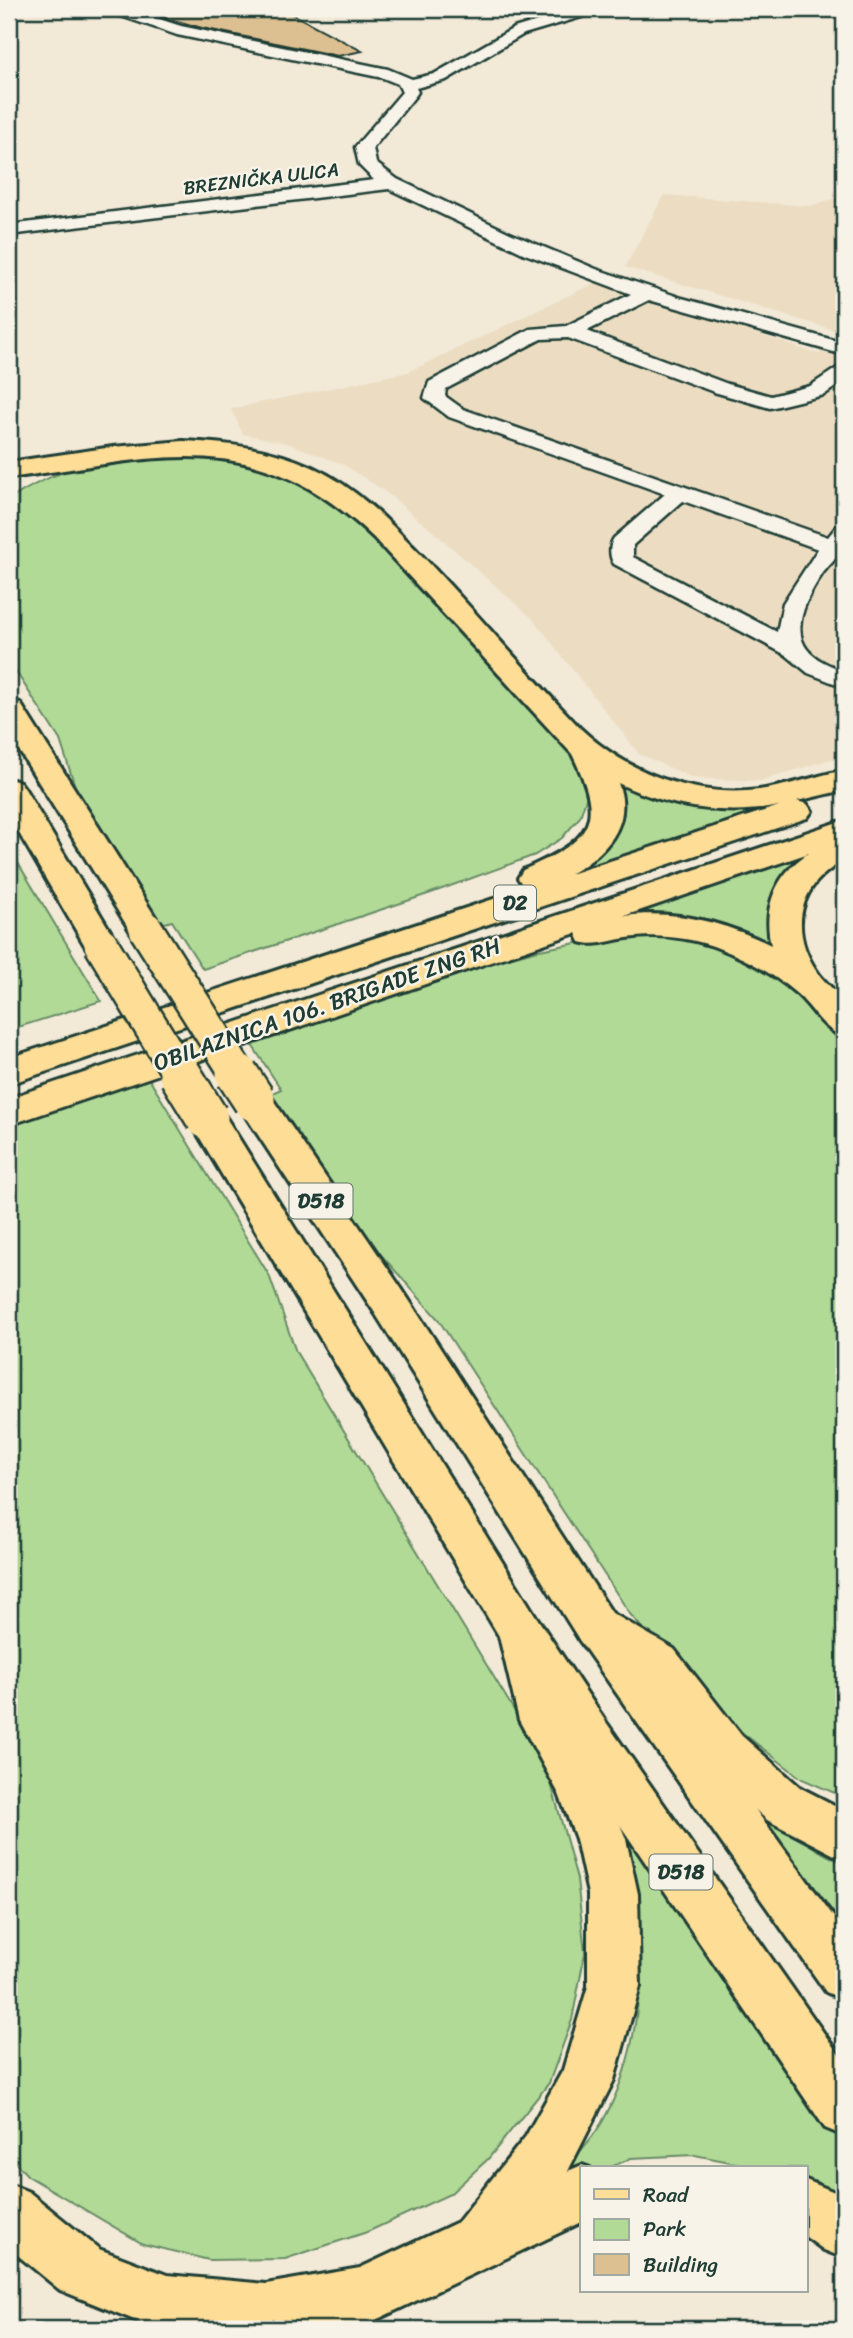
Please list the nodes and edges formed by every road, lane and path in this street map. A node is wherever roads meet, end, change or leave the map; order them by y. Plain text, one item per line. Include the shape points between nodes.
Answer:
1 (114, 9) edge
2 (593, 9) edge
3 (409, 85) junction
4 (391, 183) junction
5 (9, 230) edge
6 (648, 293) junction
7 (570, 332) junction
8 (844, 349) edge
9 (844, 372) edge
10 (82, 460) junction
11 (9, 470) edge
12 (9, 494) edge
13 (678, 494) junction
14 (838, 538) edge
15 (794, 650) junction
16 (844, 680) edge
17 (9, 709) edge
18 (586, 750) junction
19 (844, 780) edge
20 (9, 789) edge
21 (844, 795) edge
22 (844, 830) edge
23 (844, 849) edge
24 (443, 927) junction
25 (476, 954) junction
26 (805, 982) junction
27 (844, 1024) edge
28 (9, 1070) edge
29 (9, 1112) edge
30 (596, 1627) junction
31 (521, 1632) junction
32 (844, 1836) edge
33 (844, 1974) edge
34 (844, 2109) edge
35 (580, 2194) edge
36 (808, 2209) edge
37 (9, 2212) edge
38 (844, 2230) edge
39 (479, 2239) junction

1 - 3 street via 177,30 388,74
2 - 3 street via 519,31 431,81
3 - 4 street, BREZNIČKA ULICA via 410,92 363,147 363,158 372,171
4 - 5 street, BREZNIČKA ULICA
4 - 6 street via 528,249
6 - 7 street
6 - 8 street
7 - 9 street via 770,402 817,391
7 - 13 street via 537,333 436,386 434,398 456,413
10 - 11 main road
10 - 12 main road
10 - 18 main road via 164,449 226,451 285,465 330,487 399,547
13 - 14 street
13 - 15 street via 622,543 622,559
14 - 15 street via 807,578 787,627
15 - 16 street
17 - 30 main road, D518, bridge via 254,1100
18 - 19 main road via 632,779 694,798 764,799
18 - 24 main road via 608,802 605,825 589,846 566,864 487,900
20 - 31 main road, D518, bridge
21 - 24 main road, OBILAZNICA 106. BRIGADE ZNG RH / D2
22 - 25 main road, OBILAZNICA 106. BRIGADE ZNG RH / D2
23 - 26 main road via 808,869 789,889 784,917 787,942
24 - 28 main road, OBILAZNICA 106. BRIGADE ZNG RH / D2
25 - 26 main road via 635,926 678,927 735,942
25 - 29 main road, OBILAZNICA 106. BRIGADE ZNG RH / D2
26 - 27 main road
30 - 32 main road via 657,1664 725,1752 784,1804
30 - 33 main road, D518
31 - 34 main road, D518
31 - 39 main road via 543,1720 580,1784 601,1839 613,1895 614,1986 587,2080 547,2156
35 - 39 main road
36 - 38 main road
37 - 39 main road via 80,2270 167,2304 266,2314 364,2296

